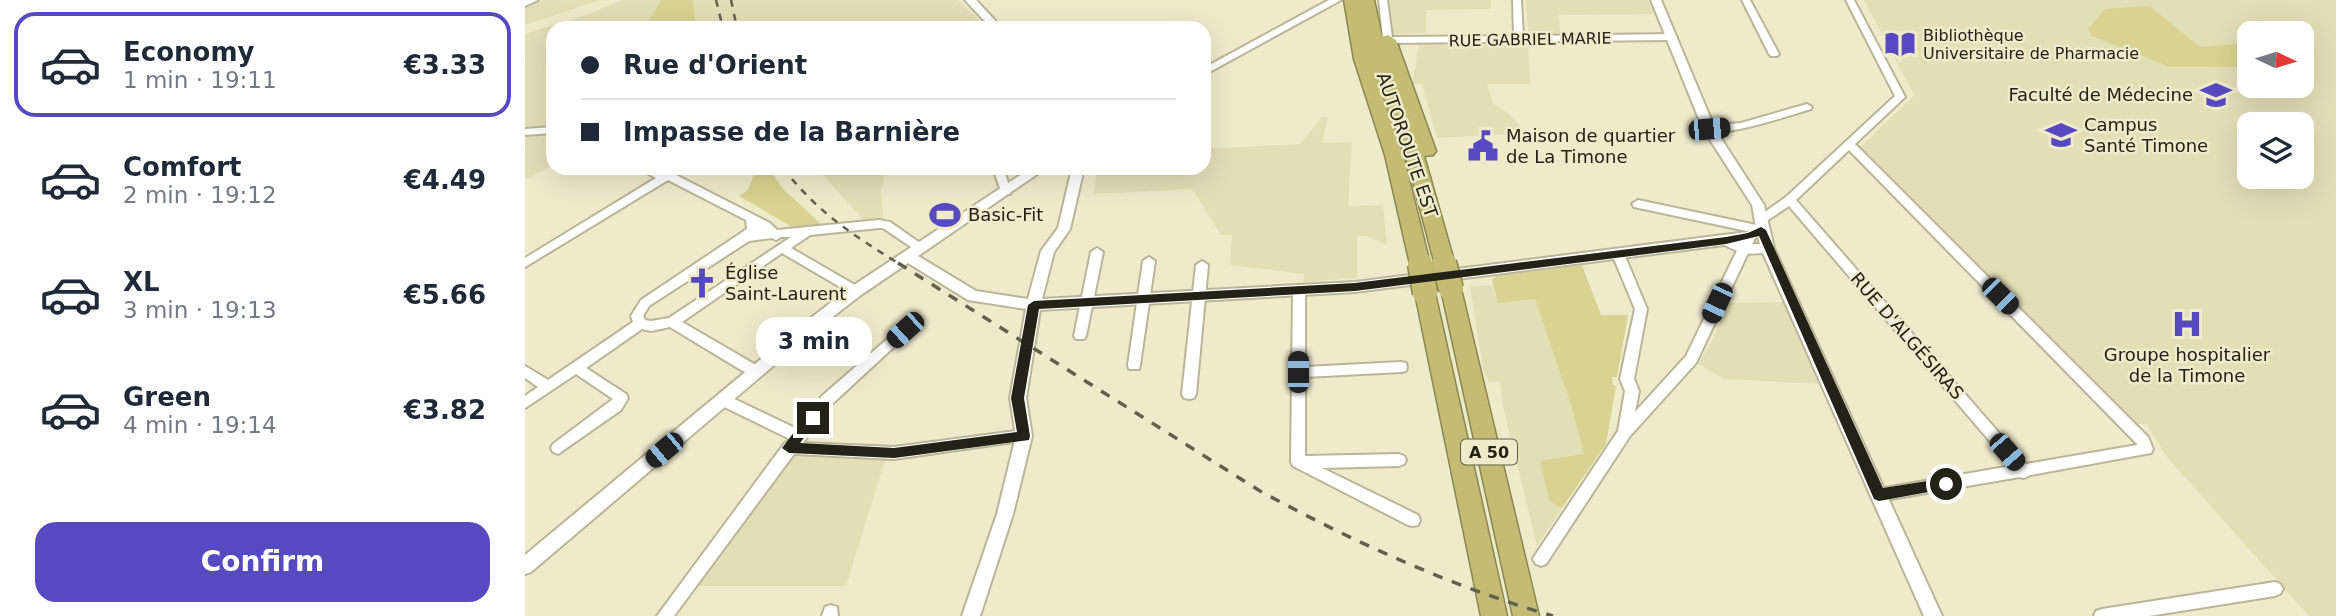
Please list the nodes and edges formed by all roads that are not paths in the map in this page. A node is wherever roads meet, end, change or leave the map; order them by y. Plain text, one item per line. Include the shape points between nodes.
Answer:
1 (534, 0) edge
2 (970, 0) edge
3 (1318, 0) edge
4 (1333, 0) edge
5 (1352, 0) edge
6 (1366, 0) edge
7 (1374, 0) edge
8 (1383, 0) edge
9 (1517, 0) edge
10 (1656, 0) edge
11 (1746, 0) edge
12 (1850, 0) edge
13 (526, 1) edge
14 (1311, 10) junction
15 (990, 21) edge
16 (1288, 26) junction
17 (1672, 37) junction
18 (1519, 39) junction
19 (1388, 40) junction
20 (1774, 54) dead end
21 (1211, 68) edge
22 (1381, 68) junction
23 (1372, 96) junction
24 (1807, 107) dead end
25 (1389, 114) junction
26 (1709, 129) junction
27 (546, 130) edge
28 (525, 132) edge
29 (1849, 144) junction
30 (662, 175) edge
31 (1000, 175) edge
32 (1030, 175) edge
33 (1077, 175) edge
34 (669, 176) junction
35 (1006, 191) junction
36 (1790, 200) junction
37 (1638, 204) dead end
38 (1432, 215) junction
39 (751, 219) junction
40 (807, 231) junction
41 (1754, 233) junction
42 (776, 236) junction
43 (745, 237) junction
44 (921, 248) junction
45 (779, 251) junction
46 (1097, 251) dead end
47 (1618, 254) junction
48 (908, 256) junction
49 (1149, 261) dead end
50 (525, 263) edge
51 (1202, 265) dead end
52 (1299, 290) junction
53 (856, 291) junction
54 (1199, 295) junction
55 (1143, 298) junction
56 (1087, 301) junction
57 (1034, 305) junction
58 (672, 322) junction
59 (640, 324) junction
60 (905, 330) dead end
61 (1080, 336) dead end
62 (1134, 365) dead end
63 (1401, 367) dead end
64 (576, 368) junction
65 (525, 371) edge
66 (756, 372) junction
67 (1298, 372) junction
68 (548, 387) junction
69 (1632, 391) junction
70 (1189, 394) dead end
71 (1655, 396) junction
72 (723, 400) junction
73 (525, 402) edge
74 (1625, 432) junction
75 (1024, 436) junction
76 (794, 442) junction
77 (558, 448) dead end
78 (1399, 460) dead end
79 (1298, 462) junction
80 (2024, 472) junction
81 (1879, 495) junction
82 (1413, 520) dead end
83 (1541, 559) dead end
84 (525, 566) edge
85 (2275, 589) dead end
86 (665, 616) edge
87 (971, 616) edge
88 (1494, 616) edge
89 (1526, 616) edge
90 (1933, 616) edge
91 (2102, 616) edge

1 - 13 street
2 - 15 street
3 - 14 street
4 - 14 street
4 - 16 street
4 - 23 highway via 1353,59
5 - 23 highway, AUTOROUTE EST / A 50
6 - 22 highway, AUTOROUTE EST / A 50
7 - 22 highway
8 - 19 street
9 - 18 street
10 - 17 street
11 - 20 street
12 - 29 street via 1900,97
14 - 16 street
16 - 21 street
17 - 18 street, RUE GABRIEL MARIE
17 - 26 street
18 - 19 street, RUE GABRIEL MARIE
19 - 38 highway via 1433,171
22 - 25 highway, AUTOROUTE EST / A 50
23 - 25 highway, AUTOROUTE EST / A 50
24 - 26 street via 1742,126
25 - 38 highway, AUTOROUTE EST / A 50 via 1414,152
25 - 88 highway, AUTOROUTE EST / A 50, bridge
26 - 41 street via 1758,205
27 - 28 street
29 - 36 street
29 - 80 street via 2146,449
30 - 34 street
31 - 35 street
32 - 35 street
33 - 57 street via 1064,229 1048,251
34 - 39 street
34 - 50 street
35 - 44 street
36 - 41 street
36 - 80 street, RUE D'ALGÉSIRAS
37 - 41 street
38 - 89 highway, AUTOROUTE EST / A 50, bridge
39 - 42 street
39 - 43 street via 753,230
40 - 42 street
40 - 44 street via 886,225
40 - 45 street
41 - 47 street
41 - 71 street via 1691,359
41 - 81 street via 1767,248
42 - 43 street
43 - 45 street
43 - 59 street via 652,296 640,308
44 - 48 street
45 - 53 street
45 - 58 street
46 - 56 street
47 - 52 street
47 - 69 street via 1641,309 1627,379
48 - 53 street
48 - 57 street via 973,296
49 - 55 street
51 - 54 street
52 - 54 street
52 - 67 street
53 - 66 street
54 - 55 street
54 - 70 street
55 - 56 street
55 - 62 street
56 - 57 street
56 - 61 street
57 - 75 street via 1018,398
58 - 59 street
58 - 66 street
59 - 64 street
60 - 76 street via 827,400
63 - 67 street
64 - 68 street
64 - 77 street via 621,398
65 - 68 street
66 - 72 street
67 - 79 street
68 - 73 street
69 - 71 street
69 - 74 street
71 - 74 street
72 - 76 street
72 - 84 street
74 - 83 street
75 - 76 street via 894,453
75 - 87 street via 1005,514
76 - 86 street
78 - 79 street
79 - 82 street
80 - 81 street
81 - 90 street
85 - 91 street

